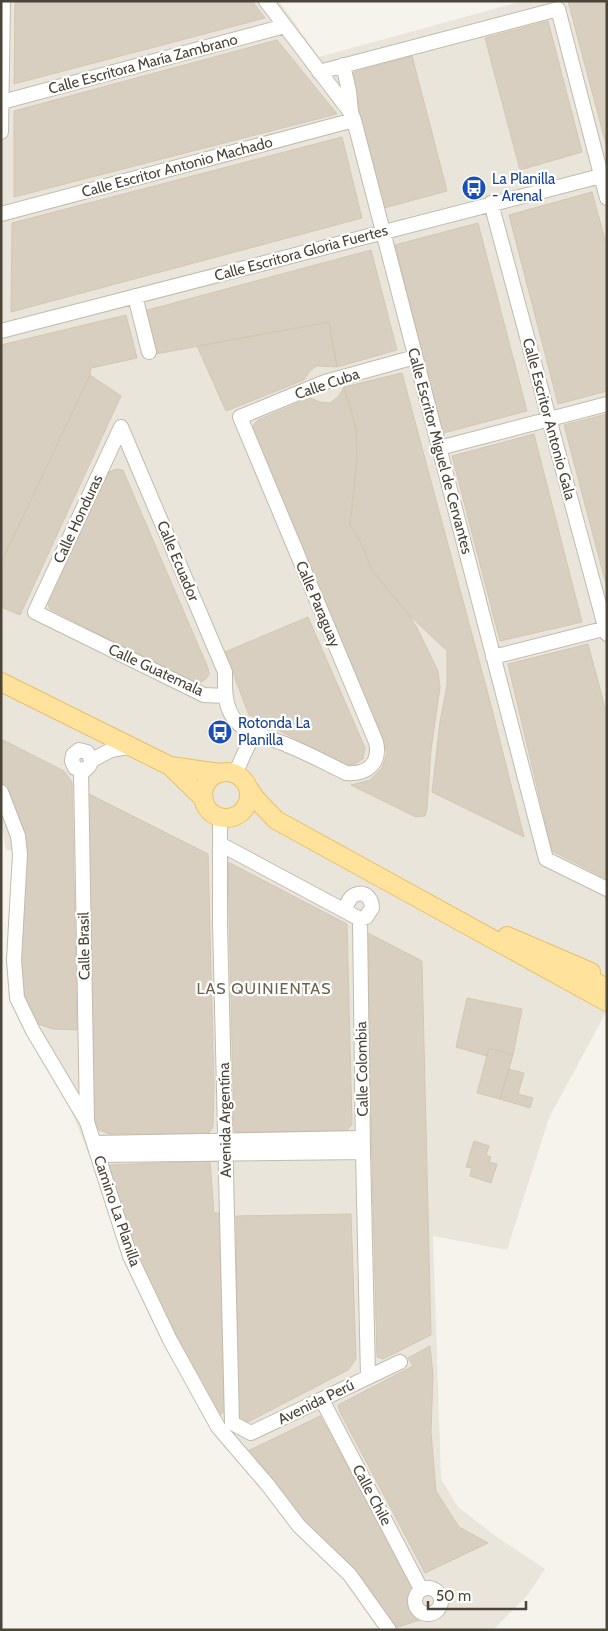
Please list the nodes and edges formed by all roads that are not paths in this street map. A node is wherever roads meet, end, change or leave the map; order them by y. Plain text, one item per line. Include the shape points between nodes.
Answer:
1 (3, 1) edge
2 (266, 1) edge
3 (285, 26) junction
4 (343, 65) junction
5 (319, 72) junction
6 (2, 102) edge
7 (352, 116) junction
8 (1, 132) edge
9 (601, 176) junction
10 (607, 198) edge
11 (491, 203) junction
12 (1, 214) edge
13 (383, 231) junction
14 (135, 296) junction
15 (1, 331) edge
16 (149, 352) dead end
17 (415, 357) junction
18 (607, 404) edge
19 (240, 417) joint
20 (549, 420) junction
21 (121, 427) joint
22 (439, 448) junction
23 (35, 612) joint
24 (606, 630) edge
25 (493, 657) junction
26 (1, 682) edge
27 (225, 696) junction
28 (254, 732) junction
29 (128, 747) junction
30 (170, 766) junction
31 (346, 773) joint
32 (234, 778) junction
33 (1, 792) edge
34 (204, 800) junction
35 (226, 817) junction
36 (276, 820) junction
37 (220, 844) junction
38 (391, 882) junction
39 (607, 889) edge
40 (346, 910) junction
41 (360, 919) junction
42 (486, 926) junction
43 (536, 963) junction
44 (607, 974) edge
45 (607, 988) edge
46 (607, 995) edge
47 (607, 1002) edge
48 (86, 1122) junction
49 (363, 1145) junction
50 (226, 1147) junction
51 (96, 1149) junction
52 (400, 1362) dead end
53 (368, 1377) junction
54 (322, 1400) junction
55 (225, 1425) junction
56 (421, 1589) dead end
57 (389, 1630) edge

1 - 6 street
2 - 3 street, Calle Escritor Miguel de Cervantes
3 - 5 street, Calle Escritor Miguel de Cervantes
3 - 6 street, Calle Escritora María Zambrano
4 - 5 street
4 - 7 street
4 - 9 street via 558,9
5 - 7 street, Calle Escritor Miguel de Cervantes
6 - 8 street
7 - 12 street, Calle Escritor Antonio Machado
7 - 13 street, Calle Escritor Miguel de Cervantes
9 - 10 street
9 - 11 street, Calle Escritora Gloria Fuertes
11 - 13 street, Calle Escritora Gloria Fuertes
11 - 20 street, Calle Escritor Antonio Gala
13 - 14 street, Calle Escritora Gloria Fuertes
13 - 17 street, Calle Escritor Miguel de Cervantes
14 - 15 street, Calle Escritora Gloria Fuertes
14 - 16 street
17 - 19 street, Calle Cuba via 325,382
17 - 22 street, Calle Escritor Miguel de Cervantes
18 - 20 street
19 - 31 street, Calle Paraguay via 376,742 378,752 370,767 355,774
20 - 22 street
20 - 24 street, Calle Escritor Antonio Gala
21 - 23 street, Calle Honduras
21 - 27 street, Calle Ecuador via 225,672
22 - 25 street, Calle Escritor Miguel de Cervantes
23 - 27 street, Calle Guatemala via 204,695
24 - 25 street
25 - 39 street, Calle Escritor Miguel de Cervantes via 546,859
26 - 29 main road
27 - 28 street, Calle Guatemala via 231,716 238,724
28 - 31 street, Calle Guatemala
28 - 32 street
29 - 30 main road
29 - 48 street, Calle Brasil via 111,750 92,760 87,752 79,750 72,758 73,765 81,770
30 - 32 main road
30 - 34 main road
32 - 34 main road via 209,780
32 - 35 main road via 249,792 247,805 239,814
32 - 36 main road
33 - 48 street, Camino La Planilla via 18,836 20,854 14,960 17,998
34 - 35 main road via 209,810
35 - 36 main road
35 - 37 street, Avenida Argentína
36 - 38 main road
37 - 40 street
37 - 50 street, Avenida Argentína
38 - 42 main road
38 - 43 main road
40 - 41 street
40 - 41 street via 353,895 367,896 372,908 366,917
41 - 49 street, Calle Colombia
42 - 44 main road via 585,971
42 - 45 main road
43 - 46 main road
43 - 47 main road
48 - 51 street, Camino La Planilla
49 - 50 street
49 - 53 street, Calle Colombia
50 - 51 street
50 - 55 street, Avenida Argentína
51 - 55 street, Camino La Planilla via 130,1256 170,1340
52 - 53 street, Avenida Perú
53 - 54 street, Avenida Perú
54 - 55 street, Avenida Perú via 251,1433
54 - 56 street, Calle Chile
55 - 57 street, Camino La Planilla via 298,1526 350,1574

